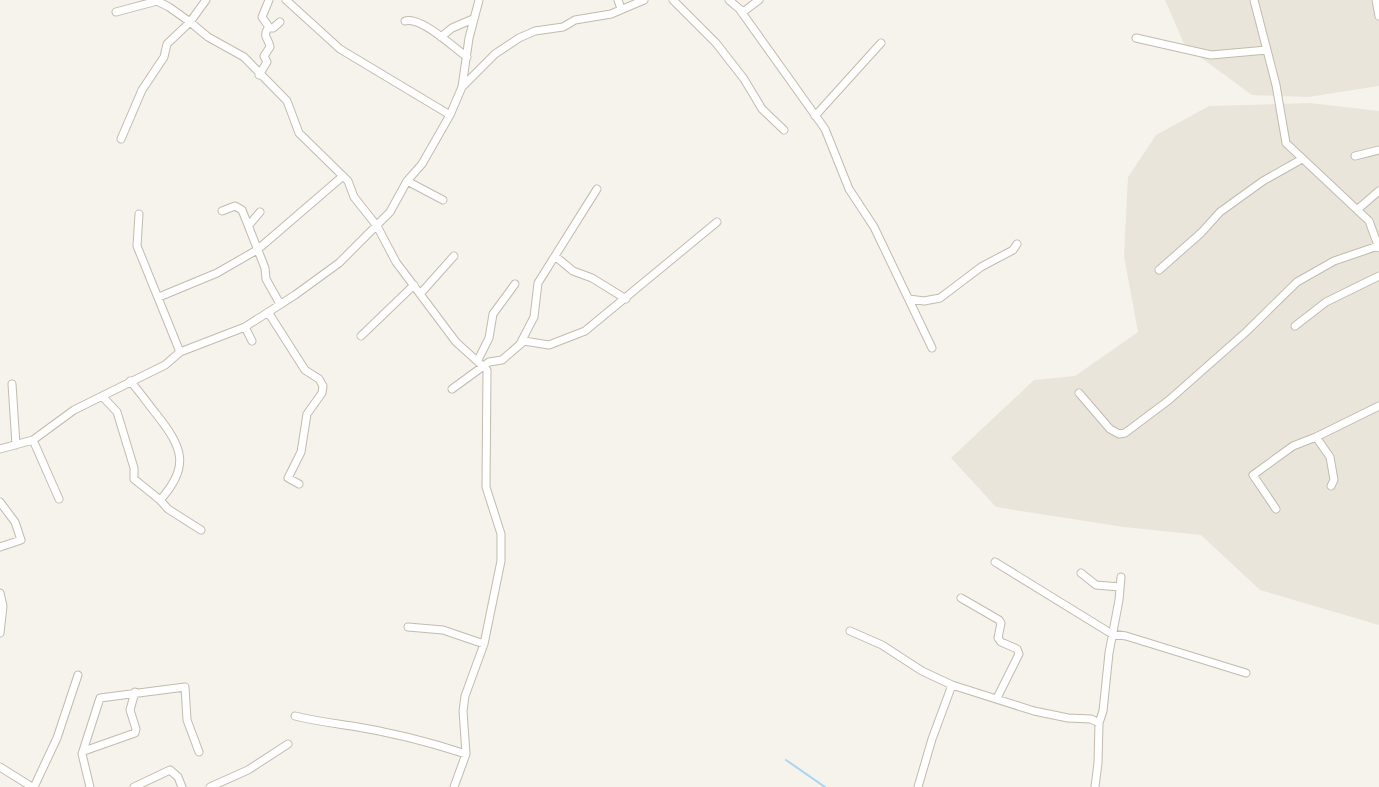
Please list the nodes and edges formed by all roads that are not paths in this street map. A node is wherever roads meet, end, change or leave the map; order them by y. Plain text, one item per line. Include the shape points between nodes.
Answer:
1 (206, 0) edge
2 (268, 0) edge
3 (286, 0) edge
4 (479, 0) edge
5 (618, 0) edge
6 (644, 0) edge
7 (673, 0) edge
8 (729, 0) edge
9 (759, 0) edge
10 (1254, 0) edge
11 (1376, 0) edge
12 (157, 1) edge
13 (621, 10) junction
14 (740, 10) junction
15 (116, 12) dead end
16 (1379, 16) edge
17 (473, 19) junction
18 (405, 21) dead end
19 (190, 22) junction
20 (280, 22) dead end
21 (268, 27) junction
22 (440, 37) junction
23 (1136, 38) dead end
24 (881, 43) dead end
25 (1267, 50) junction
26 (468, 57) junction
27 (259, 75) junction
28 (462, 88) junction
29 (450, 115) junction
30 (815, 116) junction
31 (784, 130) dead end
32 (121, 139) dead end
33 (1379, 150) edge
34 (1355, 156) dead end
35 (1302, 159) junction
36 (343, 176) junction
37 (407, 181) junction
38 (597, 189) dead end
39 (1379, 191) edge
40 (443, 200) dead end
41 (1358, 210) junction
42 (222, 211) dead end
43 (260, 212) dead end
44 (139, 214) dead end
45 (716, 222) dead end
46 (249, 225) junction
47 (377, 226) junction
48 (1017, 244) dead end
49 (1379, 247) edge
50 (257, 250) junction
51 (454, 256) dead end
52 (555, 256) junction
53 (1159, 270) dead end
54 (1379, 276) edge
55 (414, 284) junction
56 (515, 284) dead end
57 (421, 293) junction
58 (159, 296) junction
59 (626, 299) junction
60 (909, 299) junction
61 (280, 304) junction
62 (268, 312) junction
63 (1295, 326) dead end
64 (244, 327) junction
65 (361, 336) dead end
66 (252, 341) dead end
67 (520, 344) junction
68 (932, 348) dead end
69 (180, 352) junction
70 (478, 360) junction
71 (484, 367) junction
72 (130, 381) junction
73 (12, 384) dead end
74 (452, 389) dead end
75 (1079, 393) dead end
76 (102, 396) junction
77 (1379, 406) edge
78 (1316, 437) junction
79 (33, 440) junction
80 (16, 445) junction
81 (0, 449) edge
82 (299, 484) dead end
83 (1331, 486) dead end
84 (59, 499) dead end
85 (160, 500) junction
86 (0, 502) edge
87 (1276, 509) dead end
88 (201, 530) dead end
89 (0, 547) edge
90 (995, 562) dead end
91 (1081, 572) dead end
92 (1121, 577) dead end
93 (1120, 587) junction
94 (0, 593) edge
95 (961, 598) dead end
96 (408, 627) dead end
97 (850, 632) dead end
98 (0, 633) edge
99 (1112, 634) junction
100 (484, 644) junction
101 (1246, 673) dead end
102 (78, 675) dead end
103 (952, 685) junction
104 (134, 692) junction
105 (997, 698) junction
106 (295, 716) dead end
107 (1099, 723) junction
108 (288, 744) dead end
109 (84, 751) junction
110 (199, 752) dead end
111 (466, 754) junction
112 (0, 767) edge
113 (33, 787) edge
114 (90, 787) edge
115 (134, 787) edge
116 (182, 787) edge
117 (210, 787) edge
118 (454, 787) edge
119 (918, 787) edge
120 (1095, 787) edge

1 - 19 street
2 - 21 street via 262,17
3 - 29 street via 340,49
4 - 17 street
5 - 13 street
6 - 13 street
7 - 31 street via 716,43 762,109
8 - 14 street
9 - 14 street via 747,10
10 - 25 street
11 - 16 street
12 - 15 street
12 - 19 street
13 - 28 street via 575,20 563,27 535,31 519,38 495,54
14 - 30 street
17 - 22 street
17 - 26 street
18 - 22 street via 417,22
19 - 27 street via 208,38 244,58
19 - 32 street via 167,44 164,57 139,96
20 - 21 street via 273,28
21 - 27 street via 264,38 270,47 264,56 267,62
22 - 26 street
23 - 25 street via 1211,55
24 - 30 street
25 - 35 street via 1286,143
26 - 28 street
27 - 36 street via 287,101 300,133
28 - 29 street
29 - 37 street via 422,164
30 - 60 street via 825,129 849,189 874,227
33 - 34 street
35 - 41 street
35 - 53 street via 1263,181 1220,212
36 - 47 street via 361,207
36 - 50 street
37 - 40 street
37 - 47 street via 390,212
38 - 52 street
39 - 41 street
41 - 49 street via 1369,221
42 - 46 street via 236,206 242,210
43 - 46 street
44 - 58 street via 137,246
45 - 59 street
46 - 50 street
47 - 55 street via 396,262
47 - 61 street via 339,263
48 - 60 street via 940,298
49 - 75 street via 1334,261 1297,282 1174,396 1125,432 1119,434 1110,429
50 - 58 street via 217,273
50 - 61 street via 266,279
51 - 57 street
52 - 59 street via 573,271 592,278
52 - 67 street via 538,283 534,317
54 - 63 street via 1326,302
55 - 57 street
55 - 65 street
56 - 70 street via 493,314 489,338
57 - 70 street via 456,342
58 - 69 street
59 - 67 street via 585,332 549,345 524,341
60 - 68 street
61 - 62 street
62 - 64 street
62 - 82 street via 305,370 324,386 307,414 301,452 288,478
64 - 66 street
64 - 69 street
67 - 71 street via 502,360 489,362
69 - 72 street via 165,365
70 - 71 street
71 - 74 street
71 - 100 street via 488,379 486,487 501,540 501,561
72 - 76 street
72 - 85 street via 180,449 178,469 170,490
73 - 80 street
76 - 79 street via 74,410
76 - 85 street via 116,412 134,468 134,479
77 - 78 street
78 - 83 street via 1330,457 1334,480
78 - 87 street via 1293,446 1253,475
79 - 80 street
79 - 84 street
80 - 81 street
85 - 88 street via 168,509
86 - 89 street via 15,522 21,540
90 - 99 street
91 - 93 street via 1096,585
92 - 93 street
93 - 99 street
94 - 98 street via 3,606
95 - 105 street via 999,620 998,638 1017,649 1019,654
96 - 100 street via 443,630
97 - 103 street via 882,645 922,671
99 - 101 street via 1145,641
99 - 107 street
100 - 111 street via 465,696
102 - 113 street via 58,738
103 - 105 street
103 - 119 street
104 - 109 street via 100,698
104 - 109 street via 130,710 135,733
104 - 110 street via 185,687 187,720
105 - 107 street via 1034,711
106 - 111 street via 438,745
107 - 120 street
108 - 117 street via 236,776
109 - 114 street via 82,757
111 - 118 street
112 - 113 street
115 - 116 street via 170,770

